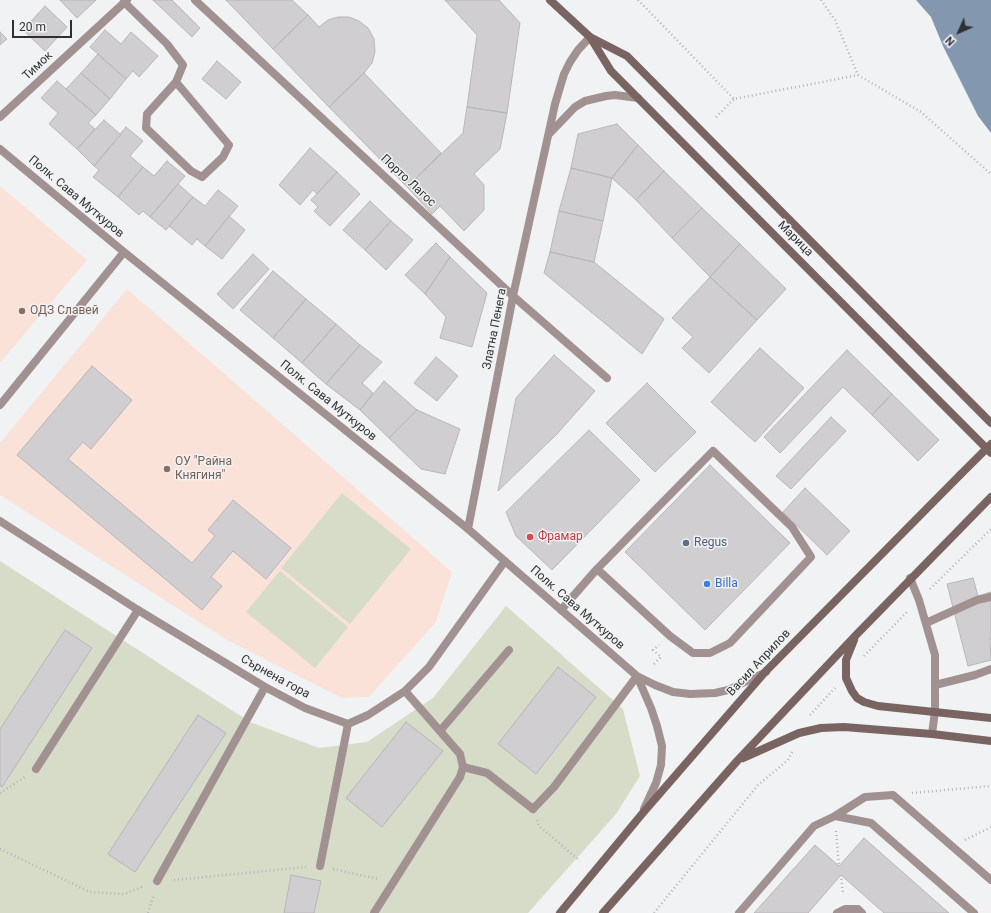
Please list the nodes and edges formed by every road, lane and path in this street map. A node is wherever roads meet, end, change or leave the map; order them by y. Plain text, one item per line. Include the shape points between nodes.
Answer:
1 (195, 0) edge
2 (550, 0) edge
3 (638, 0) edge
4 (821, 0) edge
5 (126, 1) edge
6 (590, 37) junction
7 (858, 75) junction
8 (176, 82) junction
9 (638, 98) junction
10 (734, 99) junction
11 (0, 117) edge
12 (716, 117) dead end
13 (549, 133) junction
14 (0, 149) edge
15 (991, 174) edge
16 (124, 252) junction
17 (513, 296) junction
18 (607, 378) dead end
19 (0, 405) edge
20 (991, 423) edge
21 (991, 444) edge
22 (991, 453) edge
23 (989, 499) edge
24 (0, 521) edge
25 (468, 529) junction
26 (505, 561) junction
27 (597, 569) junction
28 (910, 578) junction
29 (991, 597) edge
30 (138, 610) junction
31 (561, 610) junction
32 (926, 623) junction
33 (857, 634) junction
34 (509, 650) dead end
35 (653, 650) dead end
36 (654, 664) dead end
37 (991, 669) edge
38 (766, 671) junction
39 (637, 676) junction
40 (935, 686) junction
41 (265, 688) junction
42 (404, 691) junction
43 (935, 711) junction
44 (991, 718) edge
45 (348, 724) junction
46 (440, 731) junction
47 (932, 734) junction
48 (991, 741) edge
49 (738, 760) junction
50 (463, 767) junction
51 (36, 769) joint
52 (991, 786) edge
53 (0, 793) edge
54 (893, 795) junction
55 (533, 809) junction
56 (642, 814) junction
57 (835, 816) junction
58 (991, 826) edge
59 (953, 847) junction
60 (0, 849) edge
61 (580, 861) dead end
62 (320, 866) junction
63 (839, 866) dead end
64 (841, 876) dead end
65 (991, 880) edge
66 (157, 881) junction
67 (393, 882) junction
68 (845, 909) junction
69 (148, 913) edge
70 (374, 913) edge
71 (560, 913) edge
72 (603, 913) edge
73 (739, 913) edge
74 (837, 913) edge
75 (862, 913) edge
76 (974, 913) edge

1 - 17 street, Порто Лагос
2 - 6 main road, Марица
3 - 10 path
4 - 7 path via 835,20
5 - 8 street via 167,44 183,65
5 - 11 street, Тимок
6 - 9 main road, Марица via 611,71
6 - 13 street, Златна Пенега via 574,55 564,74
6 - 20 main road, Марица via 627,56
7 - 10 path
7 - 15 path via 921,112
8 - 8 street via 147,114 146,128 191,172 202,177 223,158 229,145
9 - 13 street via 610,95 585,101 575,107
9 - 22 main road, Марица
10 - 12 path
13 - 17 street, Златна Пенега
14 - 16 street, Полк. Сава Муткуров
16 - 19 street
16 - 25 street, Полк. Сава Муткуров
17 - 18 street, Порто Лагос
17 - 25 street, Златна Пенега
21 - 38 main road, Васил Априлов, bridge
23 - 28 main road
24 - 30 street, Сърнена гора
25 - 26 street, Полк. Сава Муткуров
26 - 31 street, Полк. Сава Муткуров
26 - 42 street via 429,667
27 - 27 street via 670,636 693,653 710,652 730,643 811,557 792,527 713,451
27 - 31 street
28 - 32 street
28 - 33 main road
29 - 32 street via 978,600
30 - 41 street, Сърнена гора
30 - 51 street
31 - 39 street, Полк. Сава Муткуров
32 - 40 street via 935,655
33 - 43 main road via 845,668 846,678 857,698 871,704
33 - 49 main road
34 - 46 street
35 - 36 path via 661,657
37 - 40 street
38 - 39 street via 728,690 690,694 673,692
38 - 56 main road, Васил Априлов
39 - 55 street via 554,787
39 - 56 street via 653,714 662,746 661,765 656,783
40 - 43 street
41 - 45 street, Сърнена гора via 305,708
41 - 66 street
42 - 45 street via 368,715
42 - 46 street
43 - 44 main road
43 - 47 street
45 - 62 street
46 - 50 street via 460,754
47 - 48 main road
47 - 49 main road via 844,727 821,728 800,733
49 - 72 main road
50 - 55 street via 487,773
50 - 67 street via 460,777
51 - 53 path
52 - 54 path
54 - 57 street via 865,798
54 - 59 street
55 - 61 path via 539,826
56 - 71 main road, Васил Априлов
57 - 63 path
57 - 73 street via 814,826
57 - 76 street via 871,823
58 - 59 path
59 - 65 street
60 - 66 path via 90,892 124,894
62 - 66 path
62 - 67 path
64 - 68 path
66 - 69 path
67 - 70 street
68 - 74 street
68 - 75 street via 858,909

